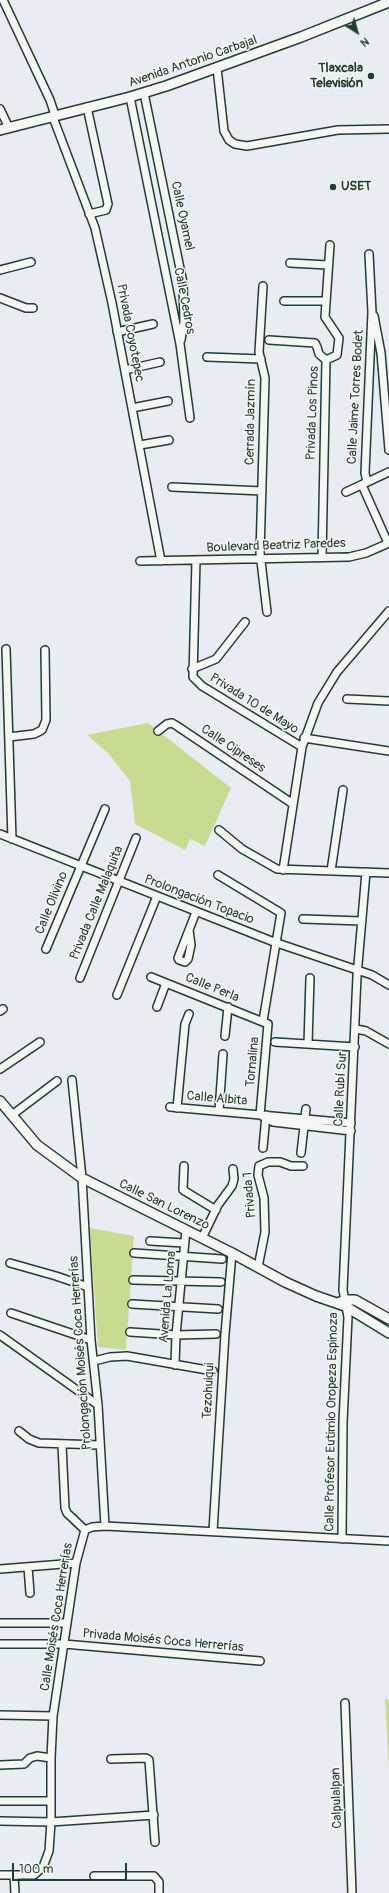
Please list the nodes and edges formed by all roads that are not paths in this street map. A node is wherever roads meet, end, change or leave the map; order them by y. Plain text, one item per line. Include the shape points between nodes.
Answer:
1 (3, 0) edge
2 (389, 2) edge
3 (376, 3) edge
4 (218, 68) junction
5 (144, 93) junction
6 (130, 97) junction
7 (87, 107) junction
8 (0, 108) edge
9 (54, 116) junction
10 (389, 128) edge
11 (4, 129) edge
12 (89, 214) junction
13 (171, 222) junction
14 (156, 225) junction
15 (330, 245) dead end
16 (369, 254) dead end
17 (31, 262) dead end
18 (290, 263) dead end
19 (328, 264) junction
20 (0, 270) edge
21 (263, 286) dead end
22 (0, 298) edge
23 (284, 301) dead end
24 (326, 302) junction
25 (33, 308) dead end
26 (372, 312) junction
27 (153, 324) dead end
28 (117, 332) junction
29 (269, 340) dead end
30 (180, 344) junction
31 (207, 357) dead end
32 (261, 359) junction
33 (326, 360) junction
34 (160, 362) dead end
35 (125, 370) junction
36 (168, 401) dead end
37 (132, 408) junction
38 (190, 418) dead end
39 (169, 440) dead end
40 (140, 446) junction
41 (389, 450) edge
42 (389, 472) edge
43 (364, 484) junction
44 (172, 487) dead end
45 (262, 491) junction
46 (346, 492) dead end
47 (389, 543) edge
48 (322, 557) junction
49 (261, 559) junction
50 (196, 560) junction
51 (140, 561) dead end
52 (161, 561) junction
53 (389, 611) edge
54 (267, 612) dead end
55 (245, 622) dead end
56 (6, 649) dead end
57 (45, 650) dead end
58 (192, 669) junction
59 (347, 699) dead end
60 (389, 701) edge
61 (158, 730) dead end
62 (9, 737) junction
63 (304, 738) junction
64 (302, 747) junction
65 (389, 751) edge
66 (343, 790) dead end
67 (293, 804) junction
68 (105, 809) dead end
69 (219, 830) dead end
70 (0, 834) edge
71 (136, 838) dead end
72 (12, 839) junction
73 (80, 866) junction
74 (283, 870) junction
75 (331, 871) junction
76 (366, 872) junction
77 (389, 873) edge
78 (218, 875) dead end
79 (118, 881) junction
80 (157, 896) junction
81 (196, 912) junction
82 (303, 919) dead end
83 (362, 921) junction
84 (189, 930) dead end
85 (274, 942) junction
86 (46, 949) dead end
87 (358, 971) junction
88 (151, 977) dead end
89 (80, 978) dead end
90 (310, 978) dead end
91 (166, 983) junction
92 (389, 985) edge
93 (117, 996) dead end
94 (157, 1007) dead end
95 (228, 1007) junction
96 (189, 1014) dead end
97 (263, 1021) junction
98 (356, 1029) junction
99 (225, 1036) dead end
100 (40, 1042) dead end
101 (275, 1042) dead end
102 (308, 1044) junction
103 (389, 1044) edge
104 (355, 1048) junction
105 (223, 1054) dead end
106 (0, 1069) edge
107 (72, 1080) dead end
108 (57, 1081) dead end
109 (0, 1101) edge
110 (306, 1109) dead end
111 (219, 1111) junction
112 (12, 1115) junction
113 (264, 1116) junction
114 (305, 1118) junction
115 (351, 1123) junction
116 (304, 1126) junction
117 (351, 1131) junction
118 (263, 1148) dead end
119 (301, 1153) dead end
120 (184, 1166) dead end
121 (302, 1166) dead end
122 (233, 1169) dead end
123 (82, 1178) junction
124 (216, 1210) junction
125 (186, 1230) junction
126 (202, 1238) junction
127 (150, 1241) dead end
128 (184, 1243) junction
129 (134, 1253) dead end
130 (232, 1253) junction
131 (183, 1257) junction
132 (222, 1259) dead end
133 (10, 1263) dead end
134 (258, 1267) junction
135 (133, 1280) dead end
136 (181, 1282) junction
137 (221, 1282) dead end
138 (88, 1287) junction
139 (342, 1303) junction
140 (132, 1304) dead end
141 (178, 1308) junction
142 (218, 1309) dead end
143 (11, 1313) dead end
144 (389, 1319) edge
145 (130, 1332) dead end
146 (389, 1333) edge
147 (216, 1334) dead end
148 (0, 1335) edge
149 (176, 1335) junction
150 (91, 1340) junction
151 (94, 1361) junction
152 (175, 1366) junction
153 (213, 1371) dead end
154 (98, 1405) junction
155 (19, 1431) dead end
156 (62, 1445) junction
157 (100, 1445) junction
158 (104, 1526) junction
159 (85, 1530) junction
160 (213, 1531) junction
161 (342, 1539) junction
162 (389, 1541) edge
163 (76, 1563) junction
164 (28, 1567) junction
165 (0, 1569) edge
166 (30, 1593) dead end
167 (0, 1623) edge
168 (67, 1623) junction
169 (0, 1644) edge
170 (64, 1644) junction
171 (260, 1662) dead end
172 (345, 1703) dead end
173 (0, 1715) edge
174 (53, 1716) junction
175 (51, 1758) junction
176 (111, 1758) dead end
177 (0, 1765) edge
178 (0, 1801) edge
179 (50, 1801) junction
180 (154, 1815) junction
181 (0, 1821) edge
182 (51, 1822) junction
183 (155, 1842) dead end
184 (0, 1875) edge
185 (14, 1875) junction
186 (94, 1876) dead end
187 (15, 1893) edge
188 (160, 1893) edge
189 (352, 1893) edge

1 - 9 street, Privada Coyotepec via 50,100
2 - 3 street, Avenida Antonio Carbajal
3 - 4 street, Avenida Antonio Carbajal
4 - 5 street, Avenida Antonio Carbajal
4 - 10 street via 224,130 229,140 239,146 338,130
5 - 6 street, Avenida Antonio Carbajal
5 - 13 street, Calle Oyamel
6 - 7 street, Avenida Antonio Carbajal
6 - 14 street, Calle Cedros
7 - 9 street, Avenida Antonio Carbajal
7 - 12 street via 108,204 106,210
8 - 11 street
9 - 11 street, Avenida Antonio Carbajal
9 - 12 street, Privada Coyotepec
12 - 28 street, Privada Coyotepec via 97,236
13 - 14 street
13 - 30 street, Calle Oyamel via 185,301
14 - 30 street, Calle Cedros
15 - 19 street, Privada Los Pinos
16 - 26 street, Calle Jaime Torres Bodet
17 - 20 street
18 - 19 street
19 - 24 street, Privada Los Pinos
21 - 32 street, Cerrada Jazmín via 259,352
22 - 25 street via 26,308
23 - 24 street
24 - 33 street, Privada Los Pinos via 326,320 339,338 338,355
26 - 41 street, Calle Jaime Torres Bodet via 378,330 381,353
26 - 43 street, Calle Jaime Torres Bodet
27 - 28 street
28 - 35 street, Privada Coyotepec
29 - 33 street via 314,343 319,354
30 - 38 street
31 - 32 street
32 - 45 street, Cerrada Jazmín via 265,378
33 - 48 street, Privada Los Pinos
34 - 35 street
35 - 37 street, Privada Coyotepec
36 - 37 street
37 - 40 street, Privada Coyotepec
39 - 40 street
40 - 52 street, Privada Coyotepec
42 - 43 street
43 - 46 street
43 - 47 street, Calle Jaime Torres Bodet
44 - 45 street
45 - 49 street, Cerrada Jazmín
47 - 48 street, Boulevard Beatriz Paredes via 357,556
48 - 49 street, Boulevard Beatriz Paredes
49 - 50 street, Boulevard Beatriz Paredes
49 - 54 street, Cerrada Jazmín
50 - 52 street, Boulevard Beatriz Paredes
50 - 58 street
51 - 52 street, Boulevard Beatriz Paredes
53 - 63 street via 336,672 318,703
55 - 58 street via 216,659
56 - 62 street
57 - 62 street via 46,720 42,730 34,734
58 - 64 street, Privada 10 de Mayo via 193,677 202,686
59 - 60 street
61 - 67 street, Calle Cipreses via 167,724 177,726
62 - 72 street
63 - 64 street
63 - 65 street
64 - 67 street
66 - 75 street
67 - 74 street
68 - 73 street, Calle Olivino
69 - 74 street via 249,853
70 - 72 street, Prolongación Topacio
71 - 79 street, Privada Calle Malaquita
72 - 73 street, Prolongación Topacio
73 - 79 street, Prolongación Topacio
73 - 86 street, Calle Olivino
74 - 75 street
75 - 76 street
76 - 77 street
76 - 83 street, Calle Rubí Sur
78 - 85 street, Tornalina via 279,911
79 - 80 street, Prolongación Topacio
79 - 89 street, Privada Calle Malaquita
80 - 81 street, Prolongación Topacio
80 - 93 street
81 - 84 street
81 - 85 street, Prolongación Topacio
82 - 83 street
83 - 87 street, Calle Rubí Sur
85 - 87 street, Prolongación Topacio
85 - 97 street, Tornalina
87 - 92 street, Prolongación Topacio
87 - 98 street, Calle Rubí Sur
88 - 91 street, Calle Perla
90 - 102 street
91 - 94 street
91 - 95 street, Calle Perla
95 - 97 street, Calle Perla
95 - 99 street
96 - 111 street, Calle Albita via 173,1108
97 - 113 street, Tornalina via 268,1026
98 - 103 street via 366,1031
98 - 104 street, Calle Rubí Sur
100 - 106 street
101 - 102 street
102 - 104 street
104 - 115 street, Calle Rubí Sur
105 - 111 street
107 - 123 street, Prolongación Moisés Coca Herrerías
108 - 112 street
109 - 112 street, Calle San Lorenzo
110 - 114 street
111 - 113 street, Calle Albita
112 - 123 street, Calle San Lorenzo via 37,1145
113 - 114 street, Calle Albita
113 - 116 street, Calle Albita via 273,1122
113 - 118 street, Tornalina
114 - 115 street, Calle Albita
114 - 116 street
115 - 117 street, Calle Rubí Sur
116 - 117 street, Calle Albita
116 - 119 street
117 - 139 street, Calle Rubí Sur
120 - 124 street via 183,1190
121 - 134 street, Privada 1 via 268,1162 259,1166 258,1175 264,1198 265,1232
122 - 124 street via 233,1182
123 - 125 street, Calle San Lorenzo
123 - 138 street, Prolongación Moisés Coca Herrerías
124 - 126 street
125 - 126 street, Calle San Lorenzo
125 - 128 street, Avenida La Loma
126 - 130 street, Calle San Lorenzo
127 - 128 street
128 - 131 street, Avenida La Loma
129 - 131 street
130 - 134 street, Calle San Lorenzo
130 - 160 street, Tezohuiqui
131 - 132 street
131 - 136 street, Avenida La Loma
133 - 138 street
134 - 139 street, Calle San Lorenzo via 305,1292
135 - 136 street
136 - 137 street
136 - 141 street, Avenida La Loma
138 - 150 street, Prolongación Moisés Coca Herrerías
139 - 144 street via 355,1300
139 - 146 street
139 - 161 street, Calle Profesor Eutimio Oropeza Espinoza via 348,1317 343,1422
140 - 141 street
141 - 142 street
141 - 149 street, Avenida La Loma
143 - 150 street
145 - 149 street
147 - 149 street
148 - 154 street
149 - 152 street, Avenida La Loma
150 - 151 street, Prolongación Moisés Coca Herrerías
151 - 152 street via 127,1356
151 - 154 street, Prolongación Moisés Coca Herrerías
152 - 153 street
154 - 157 street, Prolongación Moisés Coca Herrerías
155 - 156 street via 39,1443
156 - 157 street
156 - 159 street via 65,1508
157 - 158 street, Prolongación Moisés Coca Herrerías
158 - 159 street, Calle Moisés Coca Herrerías
158 - 160 street, Calle Moisés Coca Herrerías
159 - 163 street, Calle Moisés Coca Herrerías
160 - 161 street, Calle Moisés Coca Herrerías
161 - 162 street, Calle Moisés Coca Herrerías
163 - 164 street
163 - 168 street, Calle Moisés Coca Herrerías
164 - 165 street
164 - 166 street
167 - 168 street
168 - 170 street, Calle Moisés Coca Herrerías
169 - 170 street, Privada Moisés Coca Herrerías
170 - 171 street, Privada Moisés Coca Herrerías
170 - 174 street, Calle Moisés Coca Herrerías
172 - 189 street, Calpulalpan
173 - 174 street
174 - 175 street, Calle Moisés Coca Herrerías
175 - 177 street via 37,1756 24,1764
175 - 179 street, Calle Moisés Coca Herrerías
176 - 180 street via 149,1760
178 - 179 street
179 - 182 street, Calle Moisés Coca Herrerías
180 - 182 street
180 - 183 street
181 - 182 street
182 - 185 street, Calle Moisés Coca Herrerías via 49,1851 43,1867 34,1875
184 - 185 street, Calle Moisés Coca Herrerías
185 - 187 street
186 - 188 street via 154,1876

